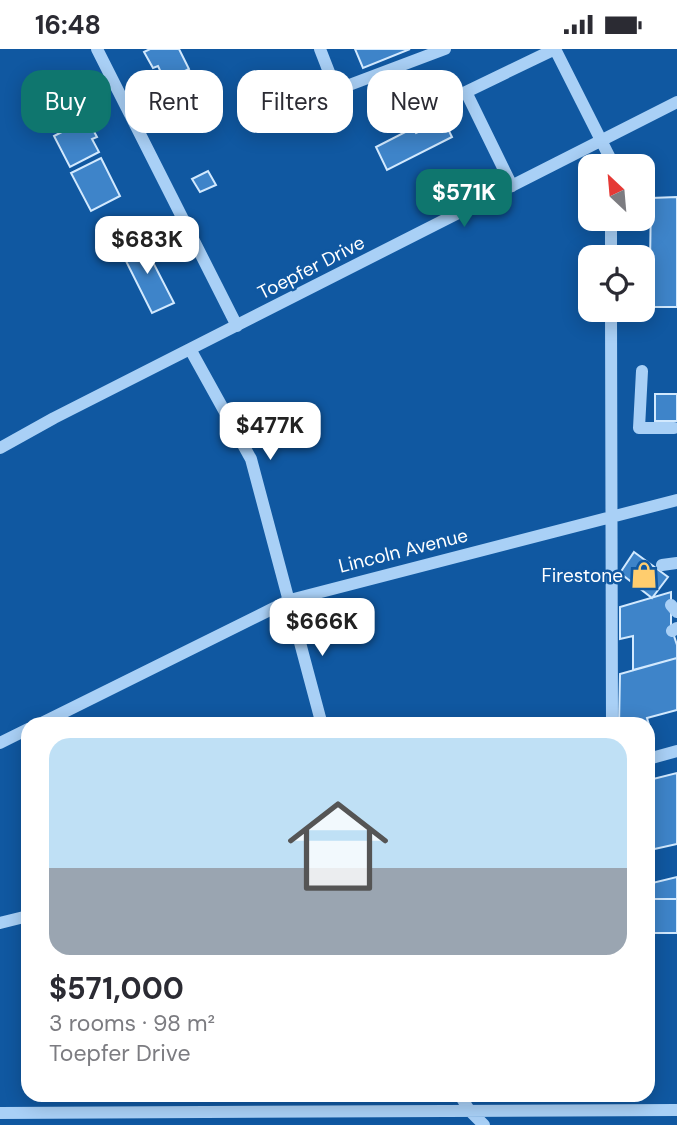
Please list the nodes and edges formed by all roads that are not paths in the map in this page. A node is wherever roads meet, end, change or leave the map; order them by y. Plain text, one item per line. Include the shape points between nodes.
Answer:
1 (97, 49) edge
2 (320, 49) edge
3 (445, 49) edge
4 (555, 49) edge
5 (677, 102) edge
6 (601, 141) junction
7 (608, 154) edge
8 (512, 186) junction
9 (611, 322) edge
10 (237, 326) junction
11 (190, 349) junction
12 (642, 371) dead end
13 (674, 428) dead end
14 (0, 448) edge
15 (677, 500) edge
16 (612, 517) junction
17 (677, 563) edge
18 (662, 565) dead end
19 (290, 600) junction
20 (54, 717) edge
21 (320, 717) edge
22 (612, 717) edge
23 (21, 732) edge
24 (0, 743) edge
25 (677, 751) edge
26 (655, 757) edge
27 (21, 918) edge
28 (0, 923) edge
29 (464, 1102) edge
30 (609, 1102) edge
31 (469, 1110) junction
32 (609, 1110) junction
33 (677, 1110) edge
34 (0, 1113) edge
35 (484, 1125) edge

1 - 10 street
2 - 3 street via 336,90
4 - 6 street
4 - 8 street via 466,92
5 - 6 street, Toepfer Drive
6 - 7 street
6 - 8 street, Toepfer Drive
8 - 10 street, Toepfer Drive
9 - 16 street
10 - 11 street, Toepfer Drive
11 - 14 street, Toepfer Drive
11 - 19 street via 251,459
12 - 13 street via 639,428
15 - 16 street, Lincoln Avenue
16 - 19 street, Lincoln Avenue
16 - 22 street
17 - 18 street
19 - 20 street, Lincoln Avenue
19 - 21 street
23 - 24 street
25 - 26 street
27 - 28 street
29 - 31 street
30 - 32 street
31 - 32 street
31 - 34 street
31 - 35 street
32 - 33 street

